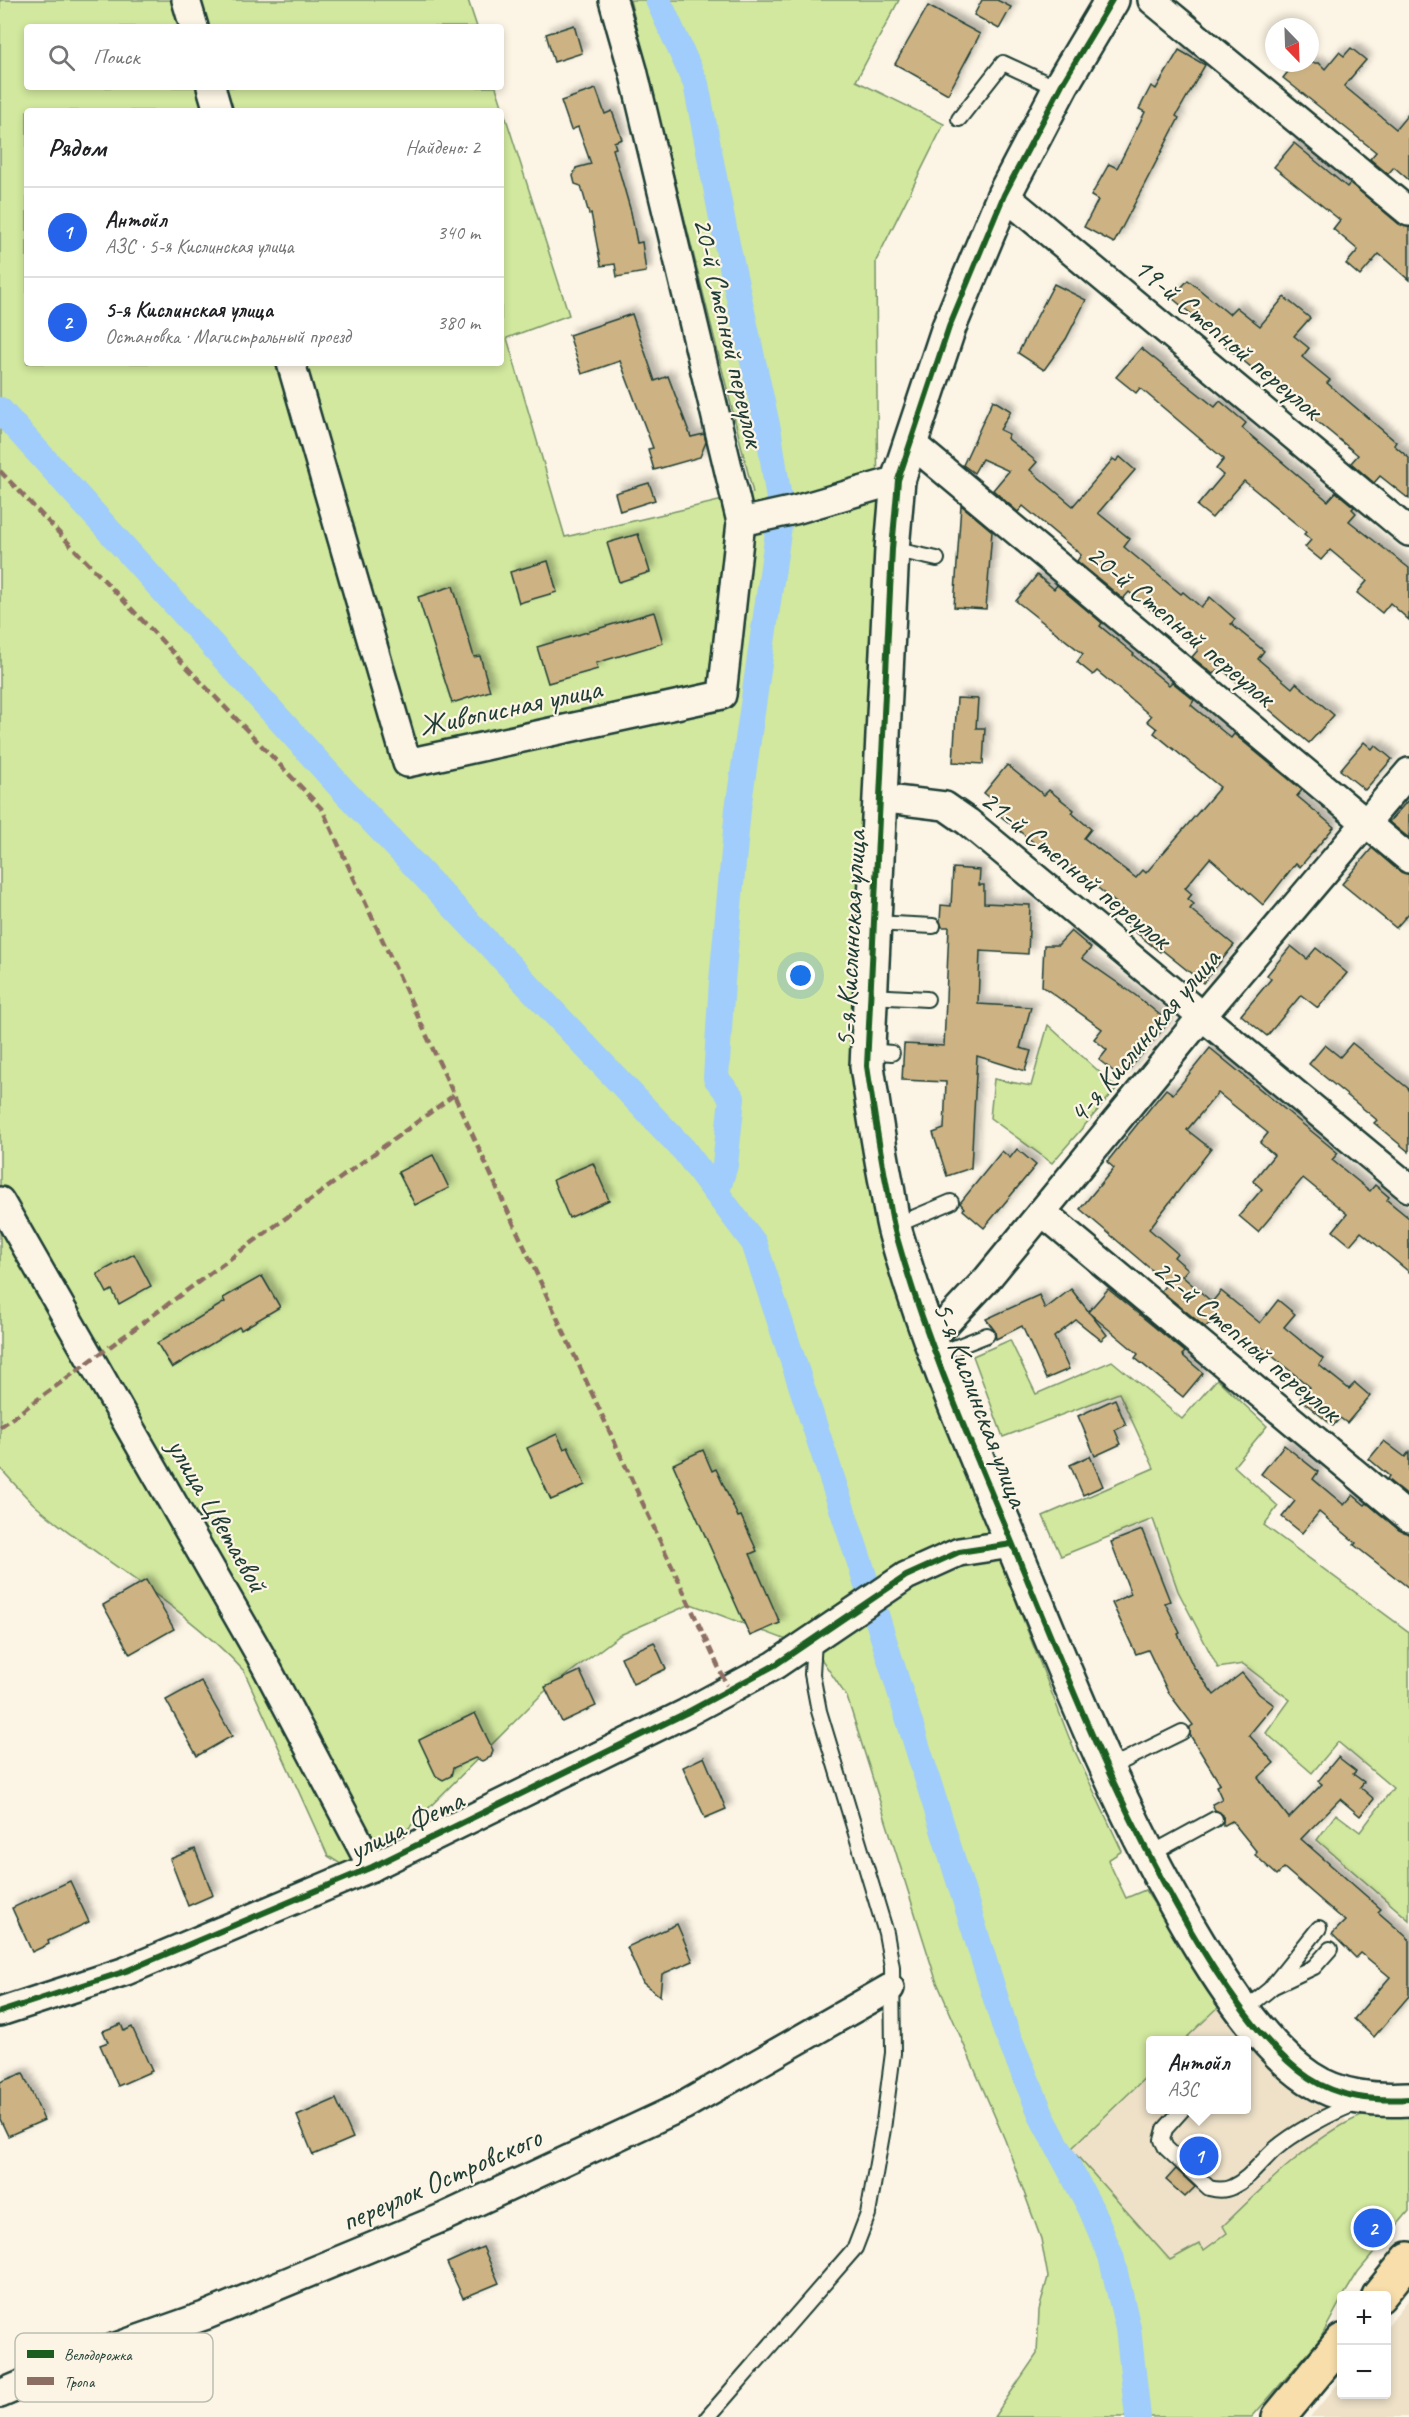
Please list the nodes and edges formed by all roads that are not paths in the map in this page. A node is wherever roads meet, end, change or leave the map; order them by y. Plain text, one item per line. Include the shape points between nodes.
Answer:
1 (186, 0) edge
2 (613, 0) edge
3 (1112, 0) edge
4 (1152, 0) edge
5 (193, 24) edge
6 (1059, 89) junction
7 (212, 90) edge
8 (217, 108) edge
9 (959, 119) dead end
10 (1004, 195) junction
11 (1409, 212) edge
12 (292, 366) edge
13 (910, 442) junction
14 (898, 480) junction
15 (741, 522) junction
16 (1409, 532) edge
17 (892, 549) junction
18 (937, 559) dead end
19 (1409, 772) edge
20 (879, 798) junction
21 (1365, 822) junction
22 (1409, 859) edge
23 (873, 923) junction
24 (933, 926) dead end
25 (870, 996) junction
26 (927, 999) dead end
27 (1203, 1016) junction
28 (1409, 1188) edge
29 (0, 1201) edge
30 (951, 1202) dead end
31 (1042, 1212) junction
32 (894, 1226) junction
33 (987, 1335) dead end
34 (932, 1348) junction
35 (1409, 1518) edge
36 (1012, 1544) junction
37 (814, 1640) junction
38 (1182, 1732) dead end
39 (1107, 1769) junction
40 (1215, 1820) dead end
41 (1149, 1855) junction
42 (372, 1867) junction
43 (1319, 1928) dead end
44 (1330, 1949) dead end
45 (890, 1988) junction
46 (1270, 1989) junction
47 (2, 2006) edge
48 (1242, 2015) junction
49 (1369, 2099) junction
50 (1409, 2099) edge
51 (1178, 2114) edge
52 (1409, 2259) edge
53 (1382, 2291) edge
54 (156, 2333) edge
55 (1338, 2345) edge
56 (15, 2388) edge
57 (0, 2394) edge
58 (708, 2417) edge
59 (1279, 2417) edge

1 - 5 street
2 - 15 street, 20-й Степной переулок
3 - 6 street, 5-я Кислинская улица
4 - 11 street
6 - 9 lane via 1003,63
6 - 10 street, 5-я Кислинская улица
7 - 8 street
10 - 13 street, 5-я Кислинская улица via 949,327
10 - 16 street, 19-й Степной переулок
12 - 15 street, Живописная улица via 407,763 722,695
13 - 14 street, 5-я Кислинская улица
13 - 21 street, 20-й Степной переулок
14 - 15 street
14 - 17 street, 5-я Кислинская улица
17 - 18 lane
17 - 20 street, 5-я Кислинская улица
19 - 21 street, 4-я Кислинская улица
20 - 23 street, 5-я Кислинская улица
20 - 27 street, 21-й Степной переулок via 945,806
21 - 22 street, 20-й Степной переулок
21 - 27 street, 4-я Кислинская улица
23 - 24 lane
23 - 25 street, 5-я Кислинская улица
25 - 26 lane
25 - 32 street, 5-я Кислинская улица via 880,1052 867,1066
27 - 28 street, 21-й Степной переулок
27 - 31 street, 4-я Кислинская улица
29 - 42 street, улица Цветаевой via 260,1655
30 - 32 lane
31 - 34 street, 4-я Кислинская улица
31 - 35 street, 22-й Степной переулок
32 - 34 street, 5-я Кислинская улица
33 - 34 lane
34 - 36 street, 5-я Кислинская улица
36 - 37 street, улица Фета via 959,1552 906,1576
36 - 39 street, 5-я Кислинская улица
37 - 42 street, улица Фета via 687,1713
37 - 45 lane via 812,1674 819,1711 886,1933 892,1967
38 - 39 lane
39 - 41 street, 5-я Кислинская улица
40 - 41 lane
41 - 48 street, 5-я Кислинская улица
42 - 47 street, улица Фета via 126,1971 39,2001
43 - 46 lane
44 - 46 lane via 1314,1967
45 - 54 street, переулок Островского via 683,2106 444,2217
45 - 58 lane via 893,2053 886,2107 868,2214 855,2248
46 - 48 lane
48 - 49 street, 5-я Кислинская улица via 1309,2078 1343,2095
49 - 50 street, 5-я Кислинская улица
49 - 51 lane via 1320,2120 1276,2148 1230,2189 1218,2190 1209,2188 1166,2148 1162,2140 1165,2129
52 - 53 main road
55 - 59 main road
56 - 57 street, переулок Островского

